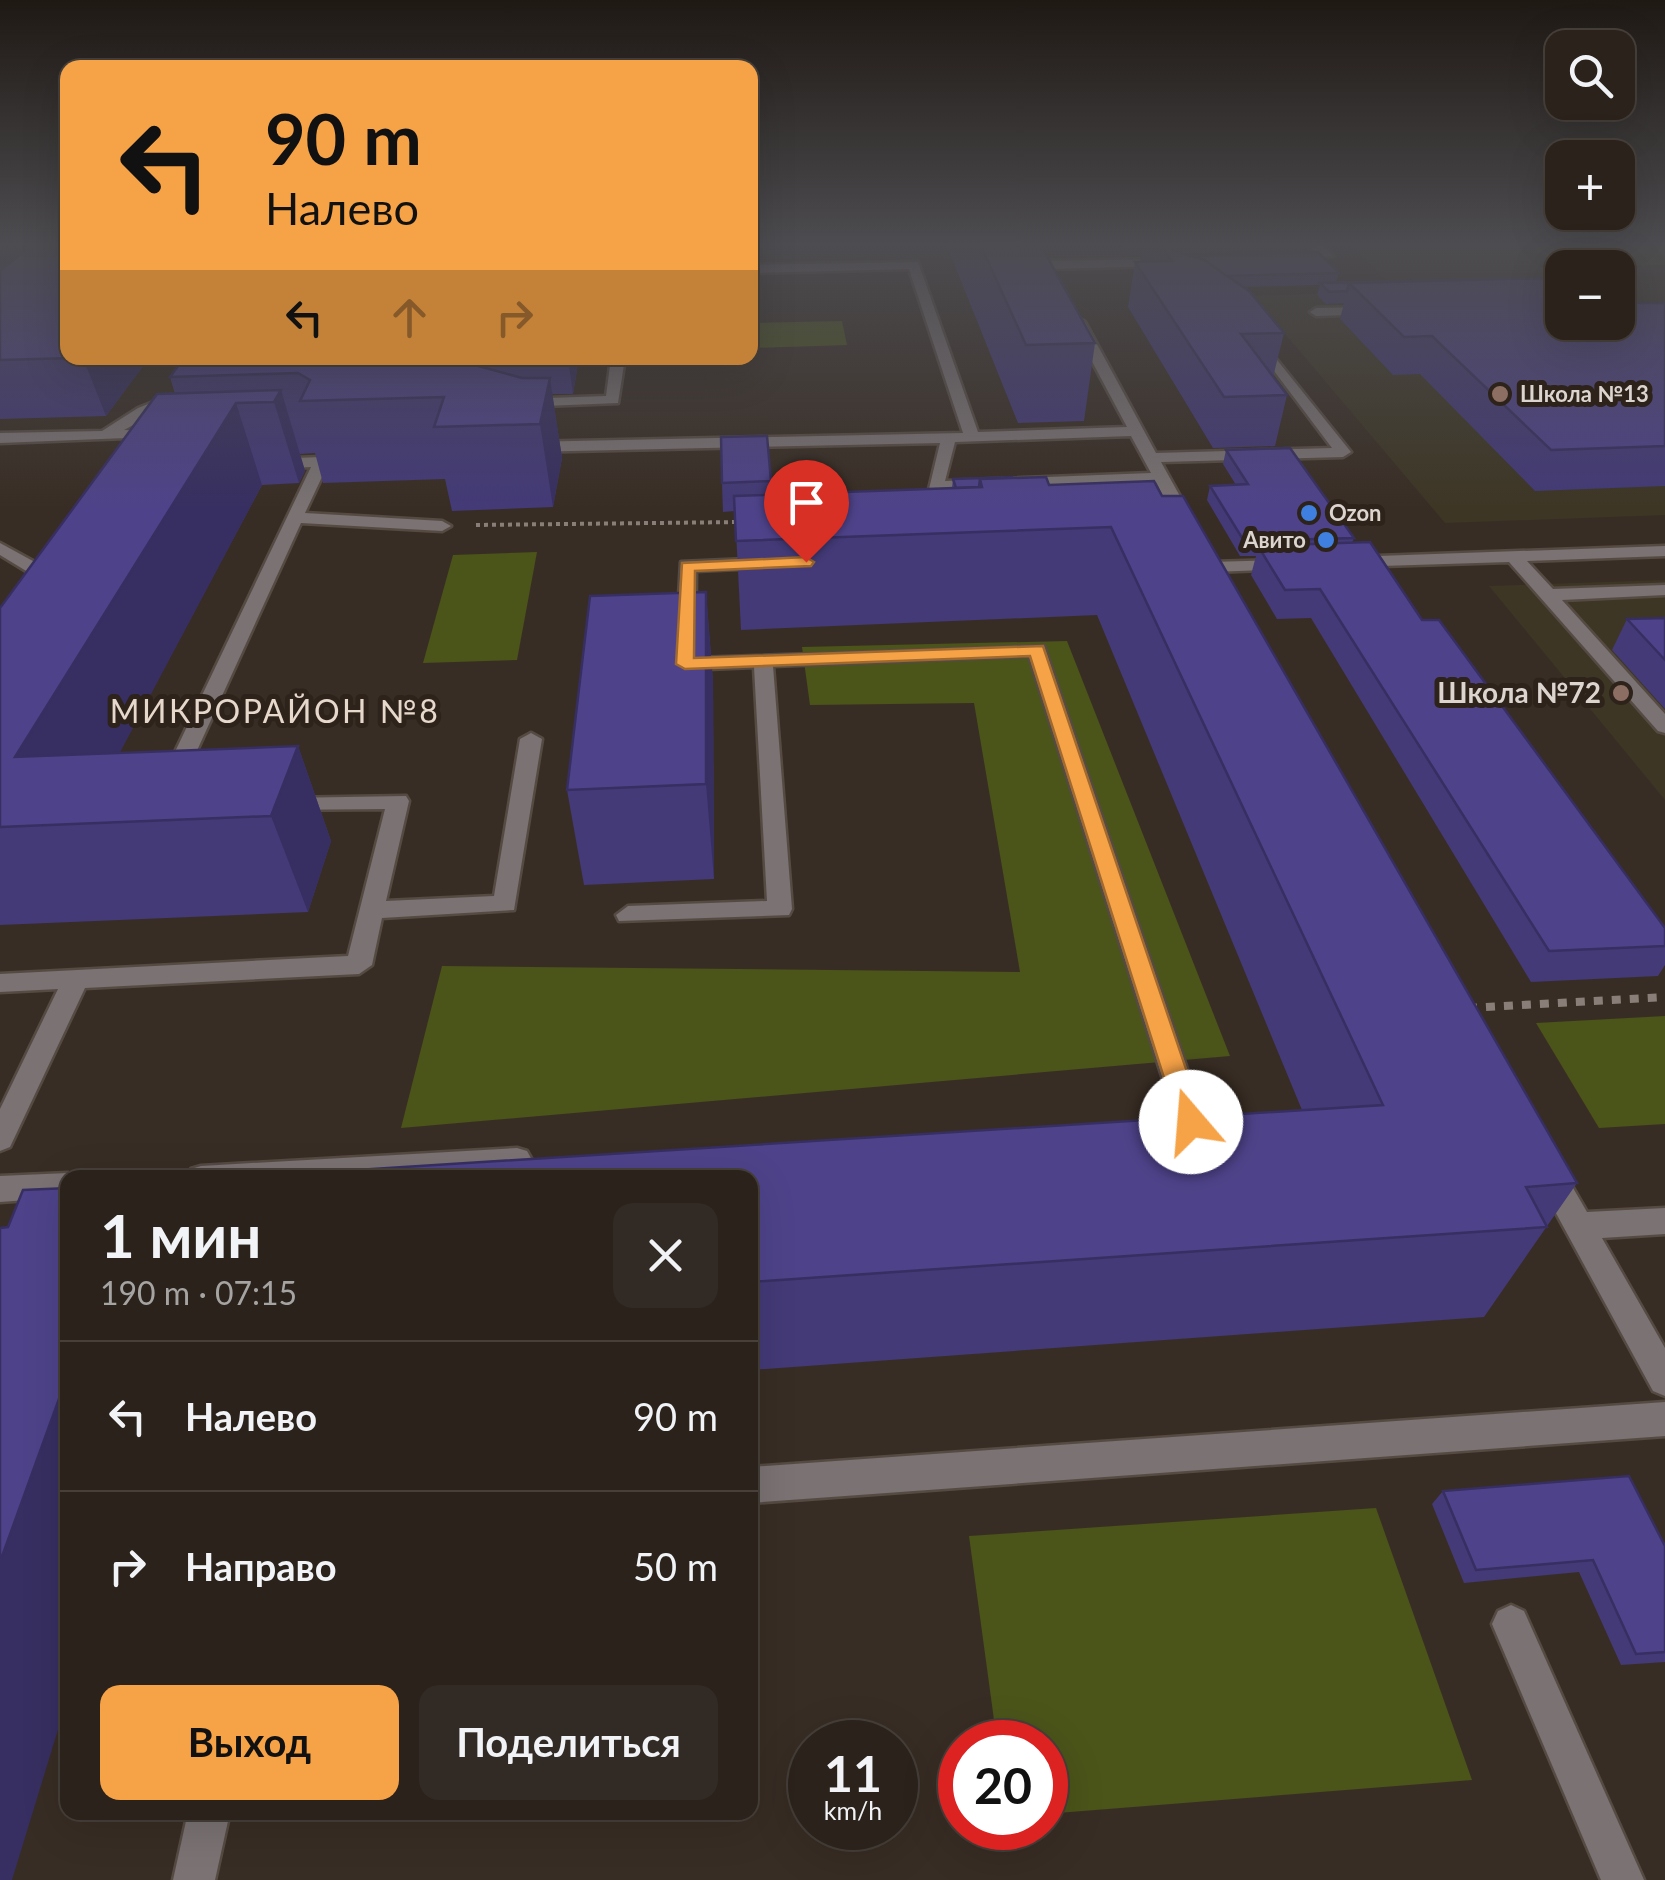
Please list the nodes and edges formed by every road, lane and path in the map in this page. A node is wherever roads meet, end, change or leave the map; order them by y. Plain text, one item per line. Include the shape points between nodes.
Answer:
1 (937, 334) edge
2 (1084, 334) edge
3 (1250, 334) edge
4 (617, 365) edge
5 (187, 395) edge
6 (499, 404) edge
7 (1135, 432) junction
8 (106, 435) junction
9 (972, 437) junction
10 (0, 438) edge
11 (949, 438) junction
12 (505, 441) edge
13 (814, 444) junction
14 (130, 457) edge
15 (241, 465) edge
16 (1155, 468) junction
17 (823, 501) edge
18 (296, 518) junction
19 (749, 522) edge
20 (442, 526) joint
21 (0, 548) edge
22 (1665, 550) edge
23 (1513, 556) junction
24 (806, 562) edge
25 (47, 575) edge
26 (1665, 590) edge
27 (1547, 595) junction
28 (763, 661) junction
29 (1665, 727) edge
30 (531, 739) dead end
31 (167, 792) edge
32 (258, 806) edge
33 (372, 910) junction
34 (628, 915) dead end
35 (76, 979) junction
36 (0, 983) edge
37 (1665, 997) edge
38 (1457, 1008) edge
39 (1132, 1125) edge
40 (0, 1140) edge
41 (1532, 1142) edge
42 (538, 1158) edge
43 (336, 1170) edge
44 (60, 1185) edge
45 (0, 1189) edge
46 (1665, 1220) edge
47 (1578, 1226) junction
48 (1665, 1380) edge
49 (1665, 1419) edge
50 (758, 1485) edge
51 (1511, 1624) dead end
52 (207, 1820) edge
53 (194, 1880) edge
54 (1623, 1880) edge

1 - 9 lane
2 - 7 lane
3 - 16 lane via 1343,452
4 - 6 lane via 613,400
5 - 8 lane via 143,411
7 - 9 lane
7 - 16 lane
8 - 10 lane
8 - 14 lane via 154,432
9 - 11 lane
11 - 13 lane
11 - 16 lane via 935,486
12 - 13 lane via 536,450
13 - 17 path
15 - 18 lane via 321,462
16 - 23 lane via 1203,562
18 - 20 lane
18 - 31 lane
19 - 20 path
21 - 25 lane
22 - 23 lane
23 - 27 lane
24 - 28 lane via 687,566 685,664
26 - 27 lane
27 - 29 lane
28 - 34 lane via 780,909
28 - 39 lane via 1037,650 1191,1122
30 - 33 lane via 504,904
32 - 33 lane via 398,800
33 - 35 lane via 359,965
35 - 36 lane
35 - 40 lane
37 - 38 path
41 - 47 lane
42 - 43 lane
44 - 45 lane
46 - 47 lane
47 - 48 lane
49 - 50 lane
51 - 54 lane
52 - 53 lane

